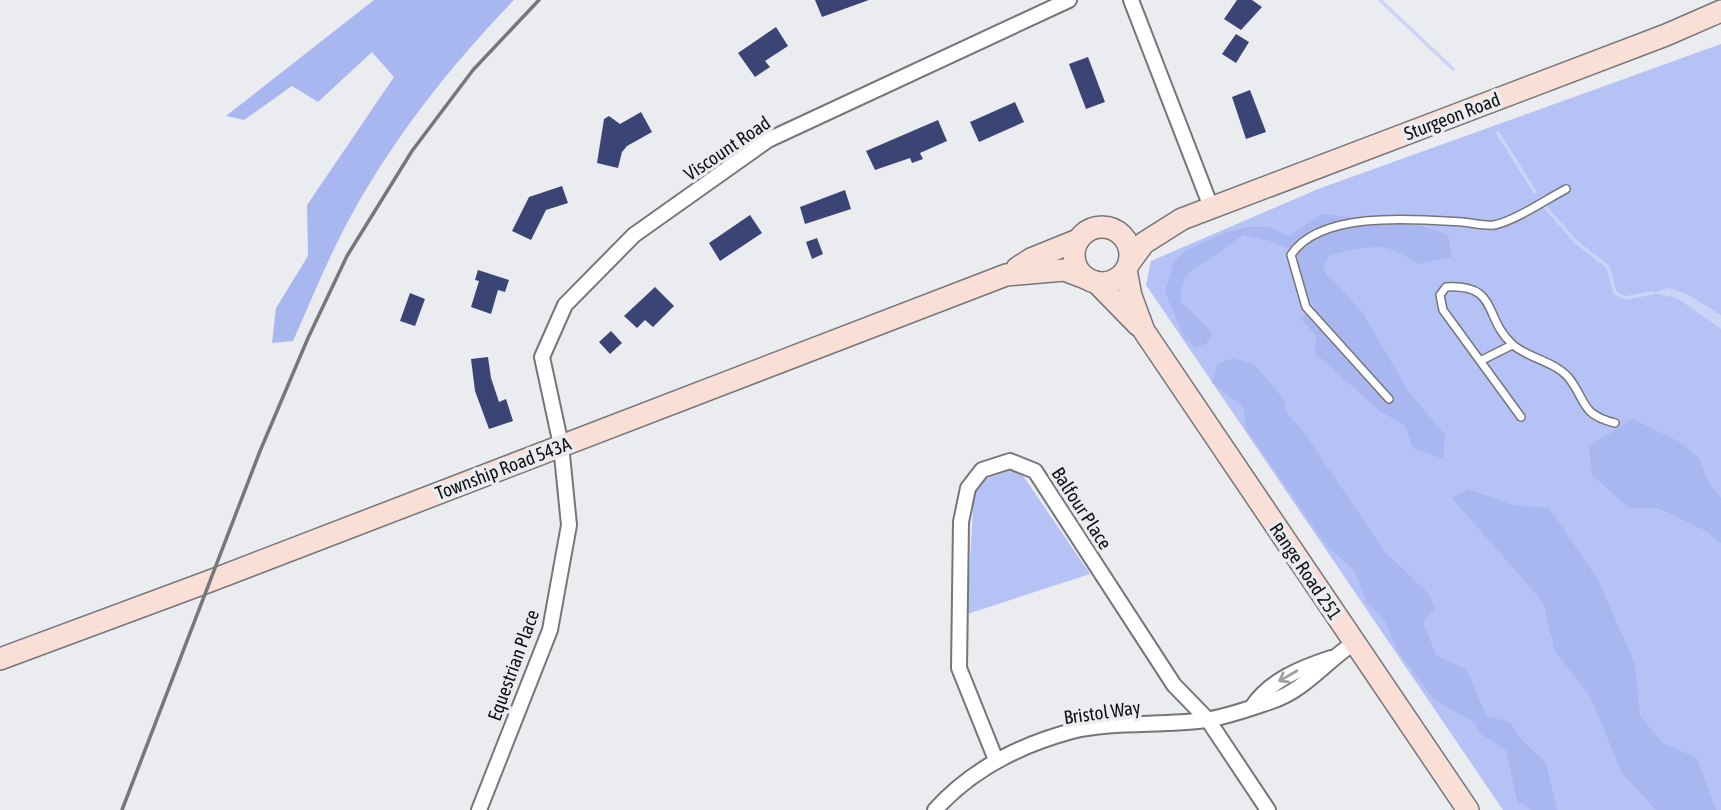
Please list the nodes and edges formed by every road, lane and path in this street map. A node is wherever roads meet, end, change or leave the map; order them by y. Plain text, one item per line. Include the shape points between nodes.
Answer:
1 (1069, 0) edge
2 (1131, 0) edge
3 (1721, 11) edge
4 (1566, 189) dead end
5 (1211, 207) junction
6 (1182, 219) junction
7 (1115, 229) junction
8 (1079, 240) junction
9 (1128, 266) junction
10 (1006, 275) junction
11 (1092, 280) junction
12 (1144, 331) junction
13 (1512, 345) junction
14 (1482, 360) junction
15 (1389, 399) dead end
16 (1521, 417) dead end
17 (1615, 423) dead end
18 (561, 445) junction
19 (1354, 643) junction
20 (0, 659) edge
21 (1208, 720) junction
22 (996, 760) junction
23 (479, 810) edge
24 (935, 810) edge
25 (1268, 810) edge
26 (1468, 810) edge

1 - 18 street, Viscount Road via 768,140 634,235 565,305 542,357
2 - 5 street
3 - 5 main road, Sturgeon Road
4 - 15 lane via 1493,225 1380,219 1327,230 1298,244 1291,255 1306,307
5 - 6 main road, Sturgeon Road
6 - 7 main road, Sturgeon Road
6 - 9 main road, Sturgeon Road via 1144,243
7 - 8 main road via 1091,229
7 - 9 main road via 1128,243
8 - 10 main road, Township Road 543A via 1031,259
8 - 11 main road via 1074,257 1081,273
9 - 11 main road via 1113,281
9 - 12 main road, Range Road 251 via 1131,296
10 - 11 main road, Township Road 543A via 1064,270
10 - 18 main road, Township Road 543A
11 - 12 main road, Range Road 251
12 - 19 main road, Range Road 251
13 - 14 lane
13 - 14 lane via 1486,298 1464,286 1446,287 1440,305
13 - 17 lane via 1567,376 1590,413
14 - 16 lane
18 - 20 main road, Township Road 543A
18 - 23 street, Equestrian Place via 569,525 550,630
19 - 21 street, Bristol Way via 1263,691 1252,707
19 - 26 main road, Range Road 251
21 - 22 street, Bristol Way via 1073,731
21 - 22 street, Balfour Place via 1174,685 1035,471 1010,461 982,470 968,488 961,522 959,668
21 - 25 street, Balfour Place
22 - 24 street, Bristol Way via 956,787

